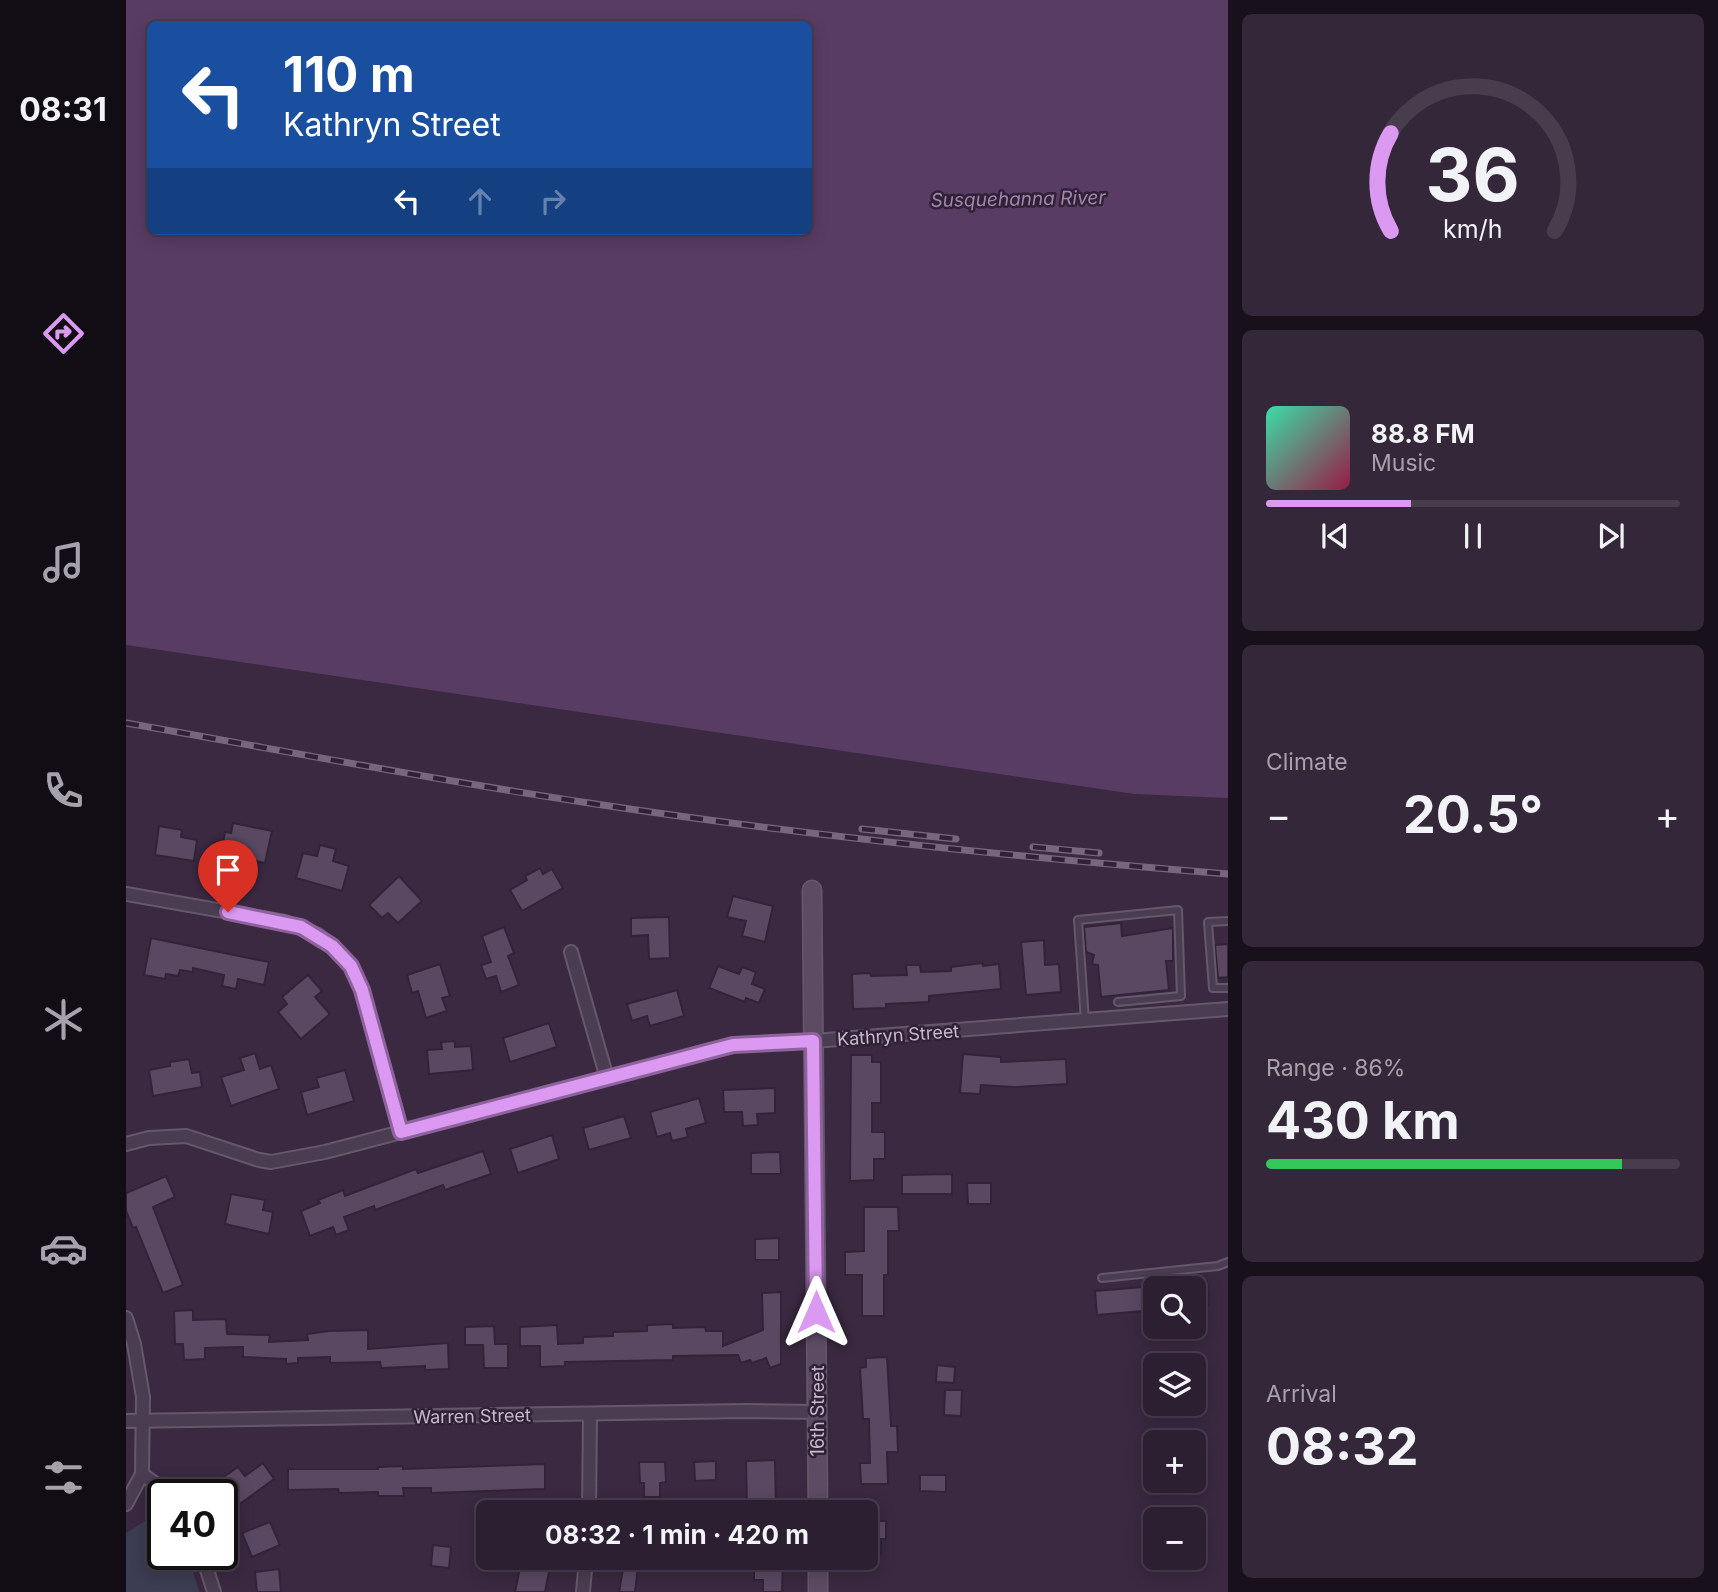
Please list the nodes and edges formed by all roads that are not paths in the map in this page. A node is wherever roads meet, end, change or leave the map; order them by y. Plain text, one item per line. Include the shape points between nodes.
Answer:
1 (812, 890) dead end
2 (126, 894) edge
3 (1228, 921) edge
4 (571, 952) dead end
5 (1228, 988) edge
6 (1118, 1002) dead end
7 (1228, 1009) edge
8 (1085, 1021) junction
9 (813, 1041) junction
10 (607, 1078) junction
11 (401, 1132) junction
12 (126, 1144) edge
13 (1228, 1262) edge
14 (1102, 1278) dead end
15 (126, 1318) edge
16 (817, 1412) junction
17 (590, 1414) junction
18 (126, 1421) edge
19 (142, 1421) junction
20 (142, 1474) junction
21 (149, 1479) edge
22 (589, 1500) edge
23 (818, 1500) edge
24 (126, 1504) edge
25 (207, 1570) edge
26 (585, 1570) edge
27 (818, 1570) edge
28 (214, 1592) edge
29 (583, 1592) edge
30 (818, 1592) edge

1 - 9 street, 16th Street
2 - 11 street via 285,922 332,946 351,966 362,990
3 - 5 lane via 1208,922 1213,988
4 - 10 street
6 - 8 lane via 1181,996 1178,910 1078,920
7 - 8 street, Kathryn Street
8 - 9 street, Kathryn Street
9 - 10 street, Kathryn Street via 733,1045
9 - 16 street, 16th Street
10 - 11 street, Kathryn Street
11 - 12 street, Kathryn Street via 282,1161 259,1160 186,1136
13 - 14 lane
15 - 19 street via 140,1373
16 - 17 street, Warren Street
16 - 23 street, 16th Street
17 - 19 street, Warren Street
17 - 22 street
18 - 19 street, Warren Street
19 - 20 street
20 - 21 street
20 - 24 street
25 - 28 street
26 - 29 street
27 - 30 street

